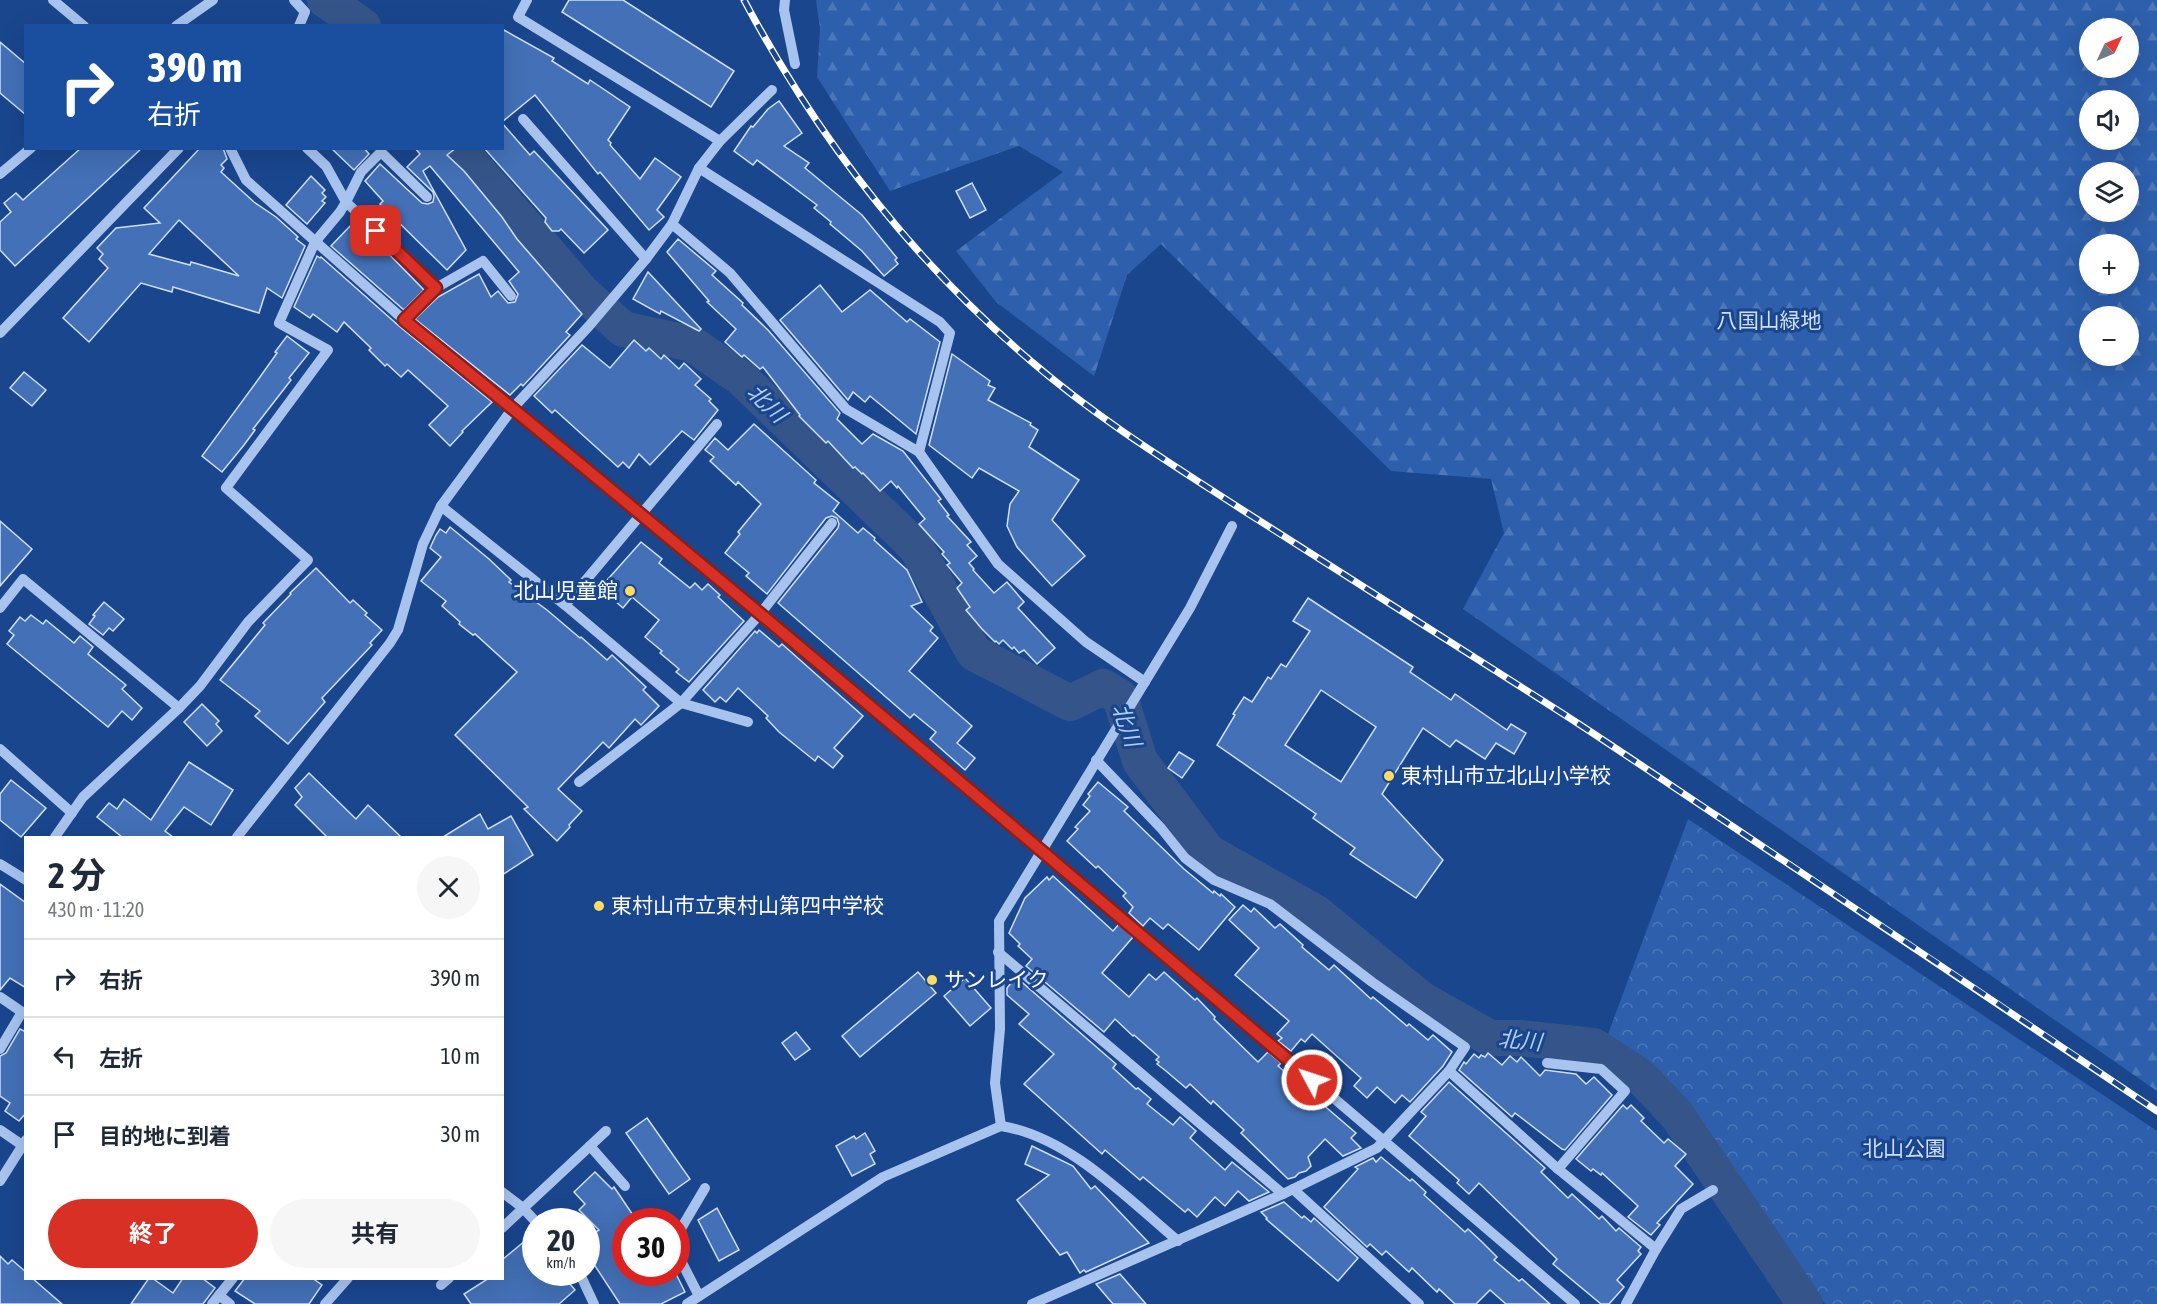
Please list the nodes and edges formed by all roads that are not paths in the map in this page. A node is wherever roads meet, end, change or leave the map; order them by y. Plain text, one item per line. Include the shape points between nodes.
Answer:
1 (53, 0) edge
2 (213, 0) edge
3 (294, 0) edge
4 (527, 0) edge
5 (785, 0) edge
6 (82, 24) edge
7 (179, 24) edge
8 (300, 24) edge
9 (795, 64) dead end
10 (772, 90) dead end
11 (523, 120) dead end
12 (720, 141) junction
13 (29, 150) edge
14 (177, 150) edge
15 (231, 150) edge
16 (309, 150) edge
17 (699, 168) junction
18 (0, 174) edge
19 (427, 197) dead end
20 (346, 202) junction
21 (672, 224) junction
22 (315, 242) junction
23 (646, 259) junction
24 (436, 288) junction
25 (512, 296) dead end
26 (404, 320) junction
27 (0, 333) edge
28 (513, 408) junction
29 (717, 424) dead end
30 (919, 452) junction
31 (441, 506) junction
32 (643, 515) junction
33 (832, 523) dead end
34 (1232, 526) dead end
35 (565, 605) junction
36 (0, 608) edge
37 (760, 614) junction
38 (1145, 682) junction
39 (681, 703) junction
40 (179, 708) junction
41 (748, 722) dead end
42 (0, 749) edge
43 (1096, 760) junction
44 (579, 782) dead end
45 (72, 813) junction
46 (56, 836) edge
47 (238, 836) edge
48 (1042, 849) junction
49 (0, 864) edge
50 (24, 879) edge
51 (998, 952) junction
52 (0, 997) edge
53 (0, 1049) edge
54 (1547, 1063) dead end
55 (1449, 1071) junction
56 (1001, 1126) junction
57 (0, 1130) edge
58 (606, 1131) dead end
59 (1385, 1141) junction
60 (24, 1142) edge
61 (590, 1146) junction
62 (1558, 1169) junction
63 (0, 1181) edge
64 (625, 1186) dead end
65 (705, 1188) dead end
66 (1713, 1190) dead end
67 (1288, 1192) junction
68 (504, 1194) edge
69 (523, 1208) joint
70 (522, 1209) edge
71 (690, 1213) edge
72 (504, 1226) edge
73 (1178, 1241) junction
74 (1656, 1249) junction
75 (690, 1278) edge
76 (231, 1280) edge
77 (346, 1280) edge
78 (586, 1286) edge
79 (699, 1296) junction
80 (215, 1300) edge
81 (230, 1304) edge
82 (325, 1304) edge
83 (594, 1304) edge
84 (687, 1304) edge
85 (1032, 1304) edge
86 (1419, 1304) edge
87 (1575, 1304) edge
88 (1626, 1304) edge

1 - 6 street
2 - 7 street
3 - 8 street via 305,12
4 - 12 street via 518,17
5 - 9 street
10 - 12 street
11 - 23 street
12 - 17 street
13 - 18 street
14 - 27 street
15 - 22 street via 246,180
16 - 20 street via 326,166
17 - 21 street
17 - 30 street via 940,322 950,333
19 - 20 street via 381,152 361,172
20 - 22 street
20 - 24 street
21 - 23 street
21 - 30 street via 730,273 846,409
22 - 26 street
22 - 40 street via 279,323 328,350 226,488 308,560 248,622
23 - 28 street
24 - 25 street via 483,261
24 - 26 street
26 - 28 street
28 - 31 street
28 - 32 street
29 - 32 street
30 - 38 street via 998,564 1086,642
31 - 35 street
31 - 47 street via 423,544 398,630 390,643
32 - 35 street
32 - 37 street
33 - 37 street
34 - 38 street via 1190,608
35 - 39 street
36 - 40 street via 23,579
37 - 39 street
37 - 48 street
38 - 43 street
39 - 41 street
39 - 44 street
40 - 45 street via 83,797
42 - 45 street
43 - 48 street
43 - 55 street via 1185,858 1214,880 1270,904 1465,1047
45 - 46 street
48 - 51 street via 999,921
48 - 59 street
49 - 50 street
51 - 56 street via 1000,1029 995,1083
51 - 67 street
52 - 53 street via 22,1012
54 - 62 street via 1601,1069 1625,1091
55 - 59 street
55 - 62 street
56 - 73 street via 1053,1144 1086,1163
56 - 79 street via 883,1177
57 - 60 street
58 - 61 street
59 - 67 street
59 - 87 street
60 - 63 street
61 - 64 street
61 - 69 street
62 - 74 street
65 - 71 street
66 - 74 street via 1681,1209
67 - 73 street
67 - 86 street
68 - 69 street
70 - 72 street
73 - 85 street
74 - 88 street
75 - 79 street
76 - 80 street
77 - 82 street
78 - 83 street
79 - 84 street
80 - 81 street

